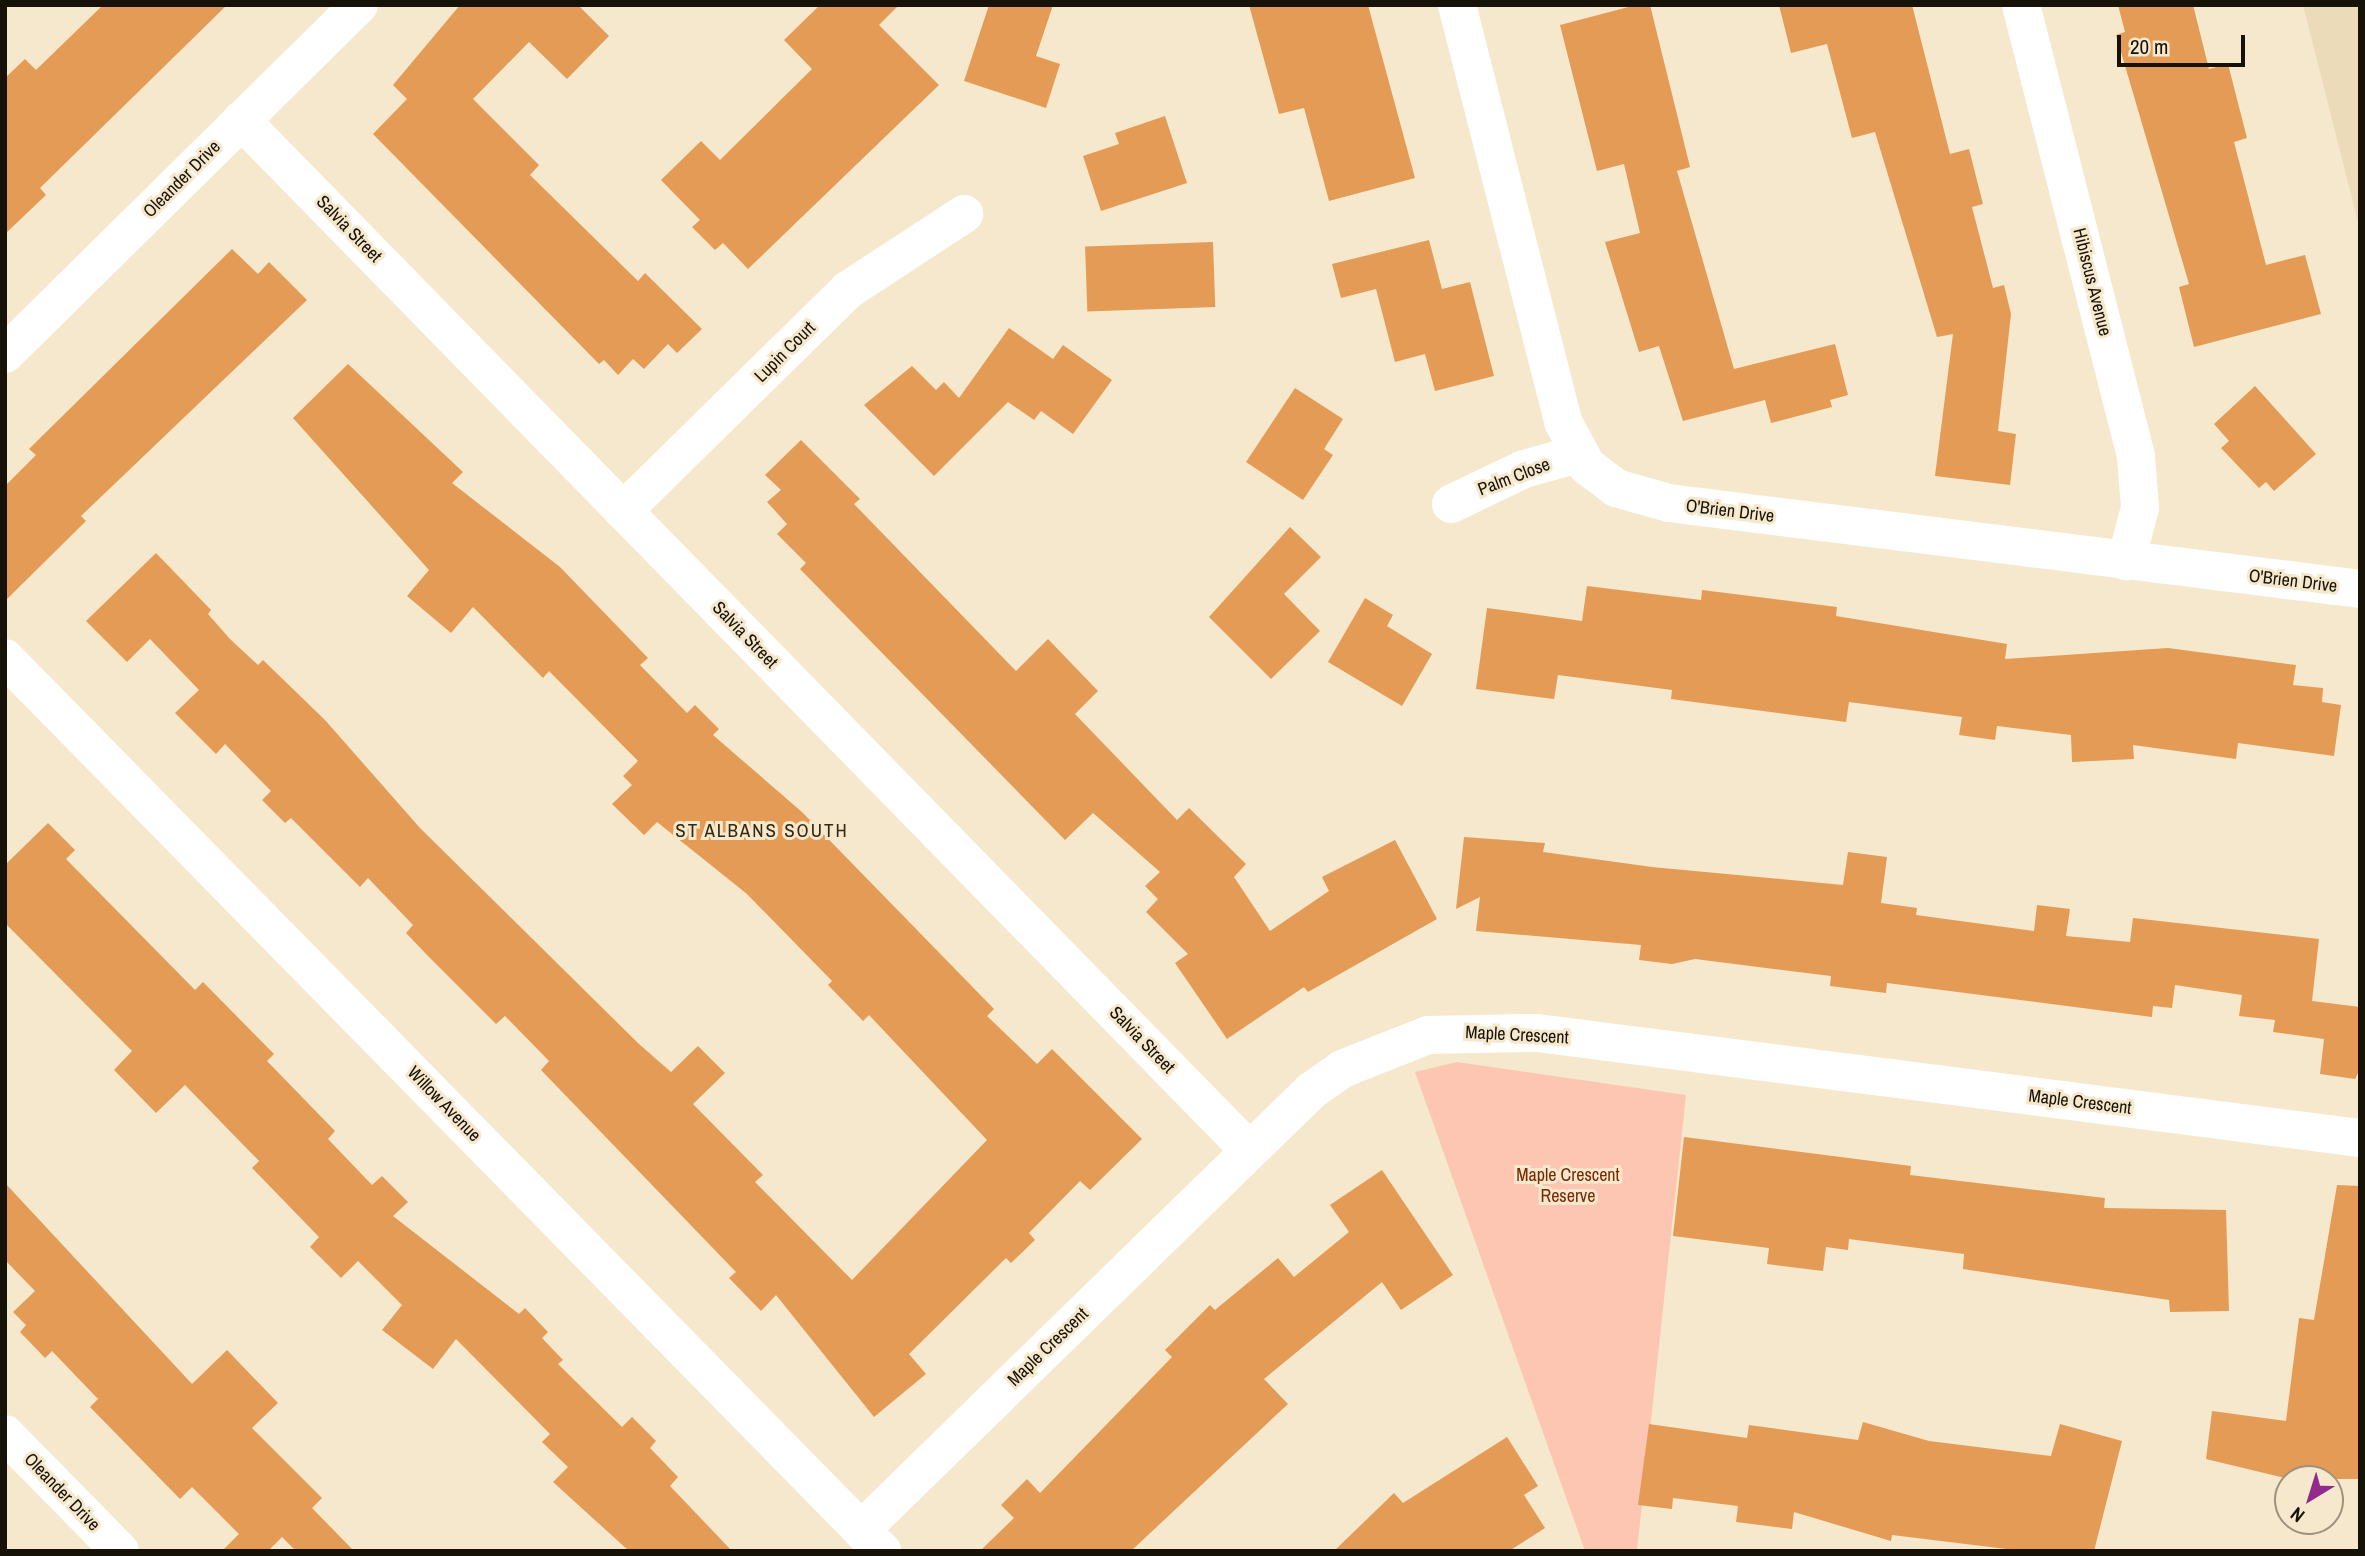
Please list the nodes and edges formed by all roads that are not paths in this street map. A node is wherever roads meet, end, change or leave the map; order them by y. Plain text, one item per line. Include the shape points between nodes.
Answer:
1 (359, 5) edge
2 (1457, 5) edge
3 (2021, 5) edge
4 (241, 120) junction
5 (964, 214) dead end
6 (6, 353) edge
7 (1579, 454) junction
8 (1451, 504) dead end
9 (623, 511) junction
10 (2126, 561) junction
11 (2360, 589) edge
12 (5, 658) edge
13 (2360, 1138) edge
14 (1249, 1150) junction
15 (5, 1434) edge
16 (872, 1540) edge
17 (120, 1551) edge

1 - 4 street, Oleander Drive
2 - 7 street, O'Brien Drive via 1563,422
3 - 10 street, Hibiscus Avenue via 2136,457 2140,508
4 - 6 street, Oleander Drive
4 - 9 street, Salvia Street
5 - 9 street, Lupin Court via 848,290
7 - 8 street, Palm Close via 1524,469
7 - 10 street, O'Brien Drive via 1601,478 1635,497
9 - 14 street, Salvia Street
10 - 11 street, O'Brien Drive
12 - 16 street, Willow Avenue
13 - 14 street, Maple Crescent via 1537,1033 1476,1031 1428,1035 1342,1069
14 - 16 street, Maple Crescent
15 - 17 street, Oleander Drive

